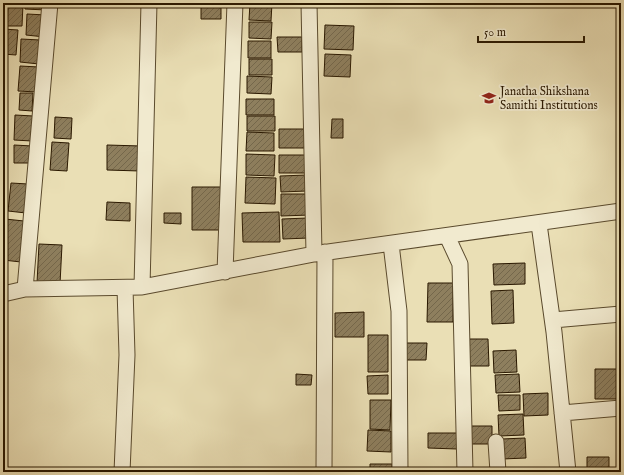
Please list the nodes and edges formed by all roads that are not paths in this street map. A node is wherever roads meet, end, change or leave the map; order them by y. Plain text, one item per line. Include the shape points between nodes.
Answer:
1 (50, 3) edge
2 (149, 3) edge
3 (235, 3) edge
4 (309, 3) edge
5 (621, 211) edge
6 (539, 224) junction
7 (447, 236) junction
8 (390, 244) junction
9 (320, 253) junction
10 (225, 272) junction
11 (142, 287) junction
12 (125, 288) junction
13 (25, 289) junction
14 (3, 294) edge
15 (621, 314) edge
16 (553, 320) junction
17 (621, 408) edge
18 (562, 413) junction
19 (496, 442) dead end
20 (122, 472) edge
21 (324, 472) edge
22 (400, 472) edge
23 (465, 472) edge
24 (498, 472) edge
25 (568, 472) edge

1 - 13 street
2 - 11 street
3 - 10 street
4 - 9 street
5 - 6 street
6 - 7 street
6 - 16 street
7 - 8 street
7 - 23 street via 460,264
8 - 9 street
8 - 22 street via 399,311
9 - 10 street
9 - 21 street
10 - 11 street
11 - 12 street
12 - 13 street
12 - 20 street via 127,354
13 - 14 street
15 - 16 street
16 - 18 street
17 - 18 street
18 - 25 street
19 - 24 street

